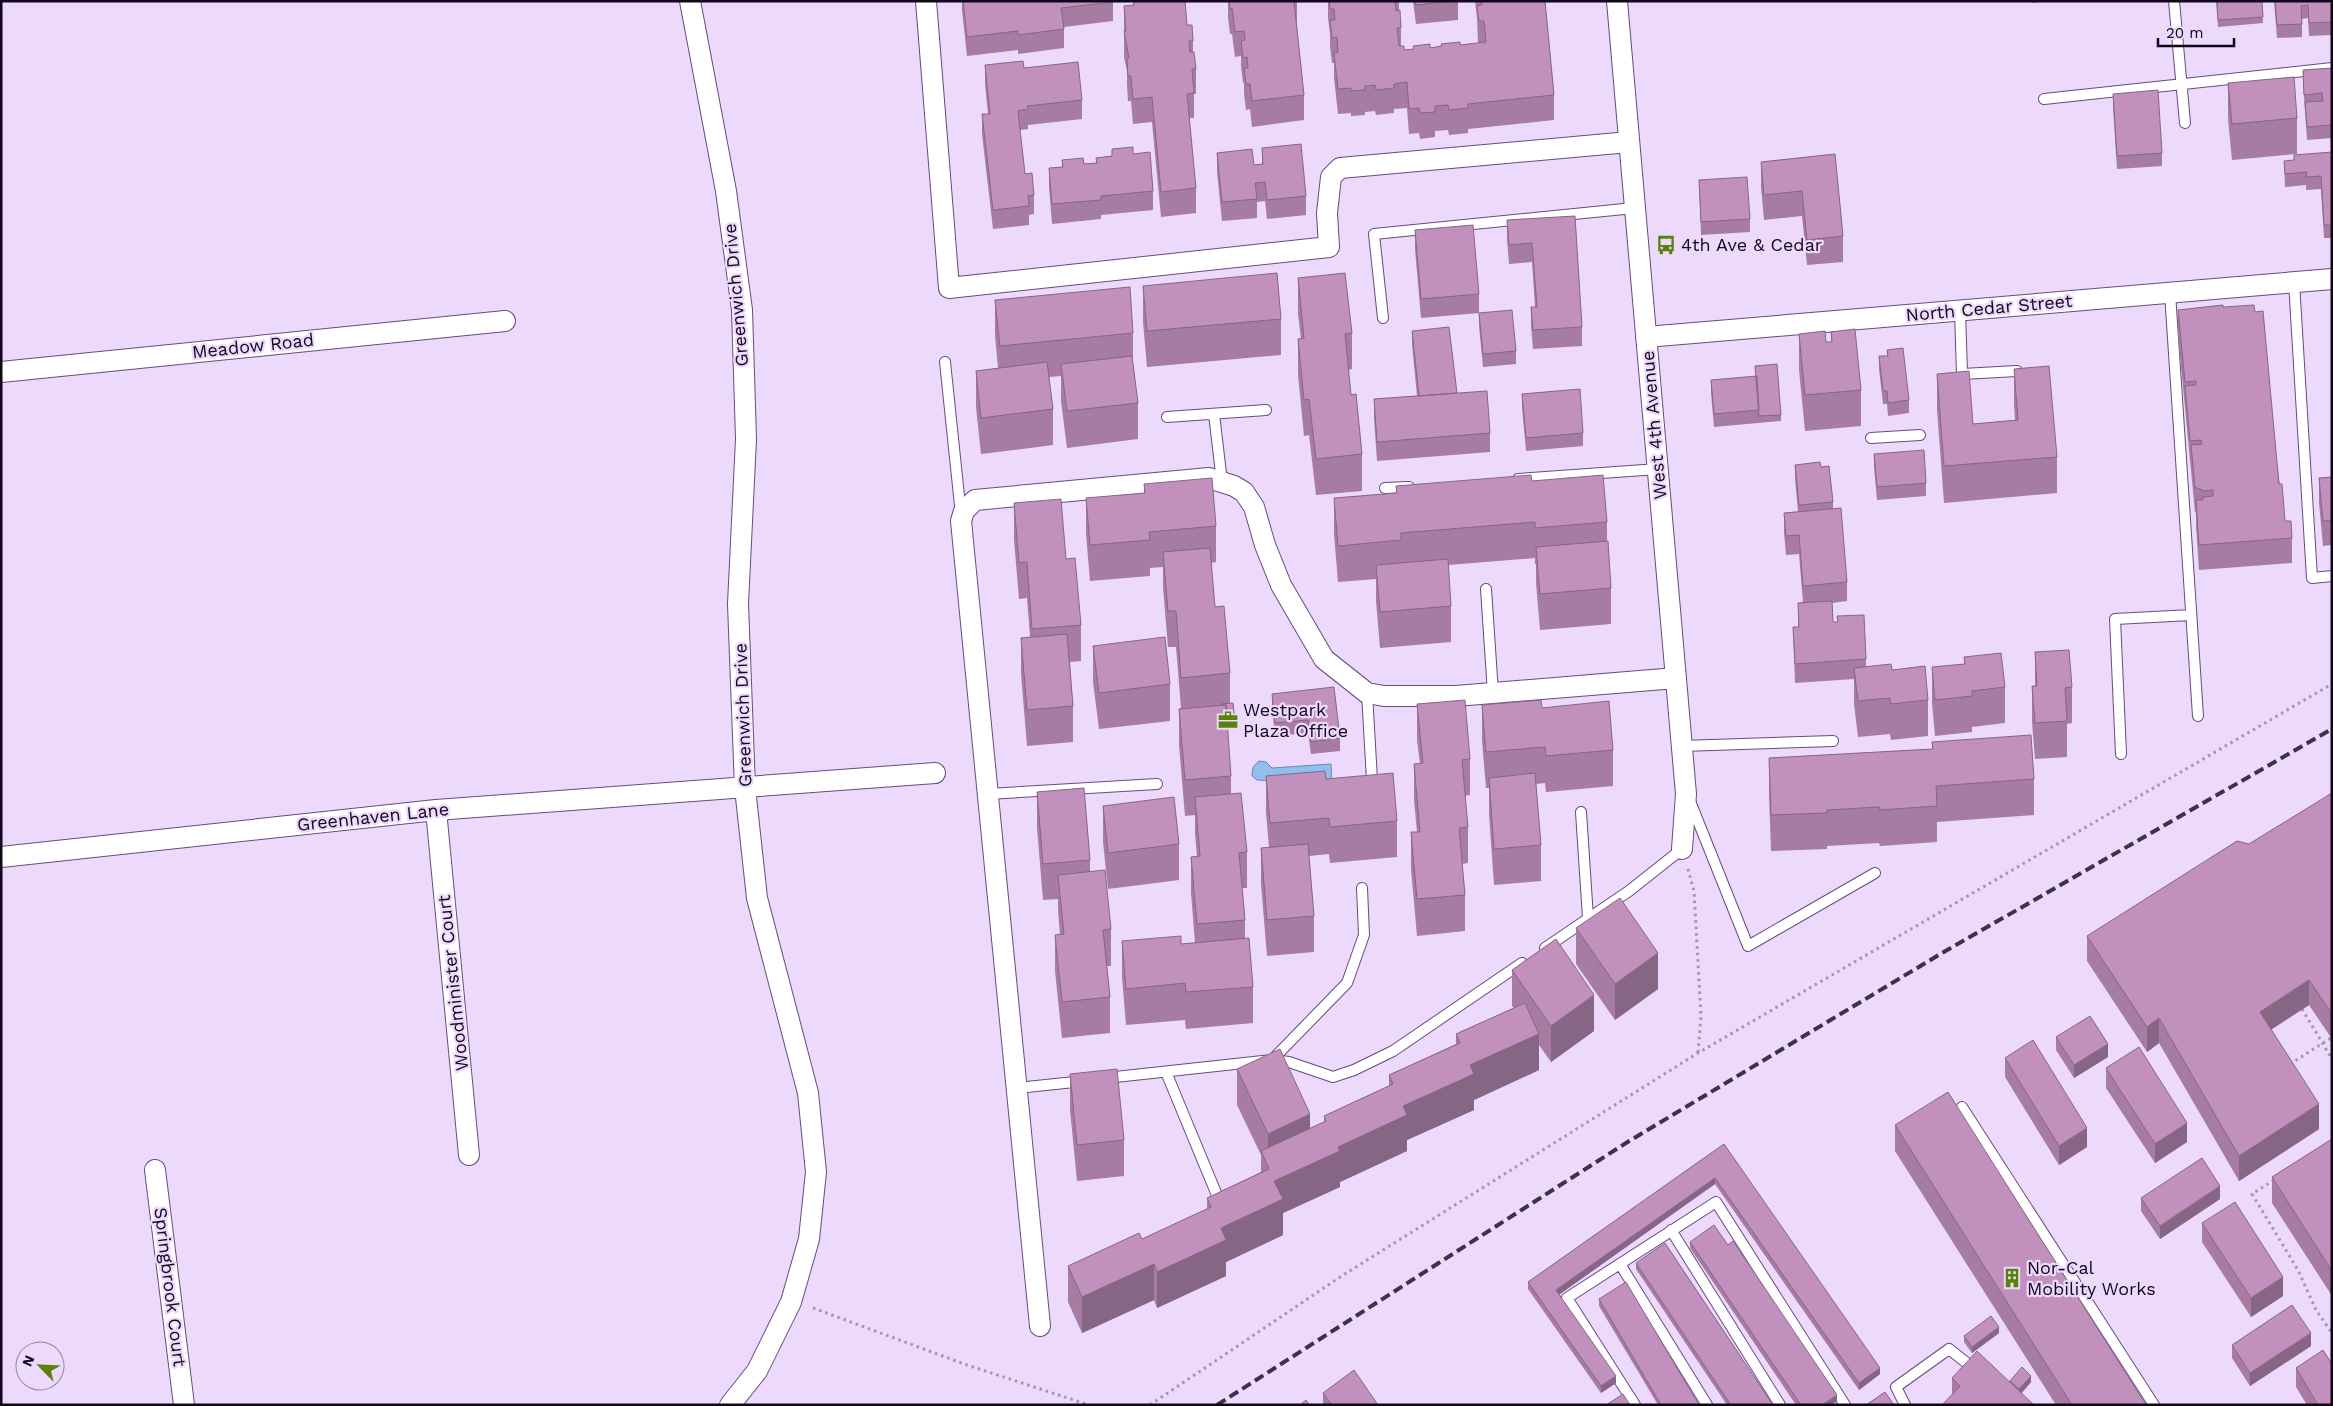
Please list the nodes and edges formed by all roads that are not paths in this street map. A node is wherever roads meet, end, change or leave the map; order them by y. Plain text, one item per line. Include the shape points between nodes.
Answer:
1 (690, 1) edge
2 (926, 1) edge
3 (1617, 1) edge
4 (2174, 1) edge
5 (2332, 68) edge
6 (2181, 84) junction
7 (2044, 99) dead end
8 (2185, 123) dead end
9 (1629, 142) junction
10 (1634, 208) junction
11 (2332, 279) edge
12 (2294, 282) junction
13 (2170, 293) junction
14 (1960, 311) junction
15 (1382, 318) dead end
16 (505, 321) dead end
17 (1646, 337) junction
18 (945, 362) dead end
19 (2017, 371) edge
20 (1, 372) edge
21 (1266, 410) dead end
22 (1214, 414) junction
23 (1168, 417) dead end
24 (1920, 435) dead end
25 (1871, 438) dead end
26 (1658, 469) junction
27 (1511, 479) edge
28 (1222, 482) junction
29 (1424, 486) edge
30 (1385, 488) dead end
31 (961, 521) junction
32 (2332, 576) edge
33 (1486, 589) dead end
34 (2192, 615) junction
35 (1676, 678) junction
36 (1367, 693) junction
37 (1493, 693) junction
38 (2198, 716) dead end
39 (1833, 741) dead end
40 (1682, 746) junction
41 (2121, 754) dead end
42 (935, 773) dead end
43 (1372, 780) edge
44 (1157, 784) dead end
45 (745, 788) junction
46 (988, 794) junction
47 (1686, 794) junction
48 (436, 810) junction
49 (1581, 812) dead end
50 (1682, 849) joint
51 (1, 856) edge
52 (1875, 873) dead end
53 (1362, 888) dead end
54 (1588, 918) junction
55 (1272, 1060) junction
56 (1166, 1072) junction
57 (1017, 1088) junction
58 (1962, 1107) dead end
59 (470, 1155) dead end
60 (155, 1170) dead end
61 (1219, 1200) edge
62 (1671, 1230) junction
63 (1620, 1264) junction
64 (1040, 1326) dead end
65 (1988, 1380) edge
66 (184, 1405) edge
67 (730, 1405) edge
68 (1635, 1405) edge
69 (1707, 1405) edge
70 (1780, 1405) edge
71 (1845, 1405) edge
72 (1905, 1405) edge
73 (2154, 1405) edge

1 - 45 street, Greenwich Drive via 726,191 742,310 746,440 738,604
2 - 9 street via 950,288 1329,248 1327,213 1331,177 1340,168
3 - 9 street, West 4th Avenue
4 - 6 lane
5 - 6 lane
6 - 7 lane
6 - 8 lane
9 - 10 street, West 4th Avenue
10 - 15 lane via 1374,234
10 - 17 street, West 4th Avenue
11 - 12 street, North Cedar Street
12 - 13 street, North Cedar Street
12 - 32 lane via 2312,578
13 - 14 street, North Cedar Street
13 - 34 lane
14 - 17 street, North Cedar Street
14 - 19 lane via 1962,374
16 - 20 street, Meadow Road
17 - 26 street, West 4th Avenue
18 - 31 lane
21 - 22 lane
22 - 23 lane
22 - 28 lane
24 - 25 lane
26 - 27 lane
26 - 35 street, West 4th Avenue
28 - 31 street via 1209,478 975,500 964,511
28 - 36 street via 1244,492 1254,507 1281,586 1324,658
29 - 30 lane
31 - 46 street
33 - 37 lane
34 - 38 lane
34 - 41 lane via 2115,619
35 - 37 street
35 - 40 street, West 4th Avenue
36 - 37 street via 1409,697
36 - 43 lane
39 - 40 lane
40 - 47 street, West 4th Avenue
42 - 45 street, Greenhaven Lane
44 - 46 lane
45 - 48 street, Greenhaven Lane
45 - 67 street, Greenwich Drive via 758,898 808,1093 816,1172 809,1239 791,1302 757,1371
46 - 57 street
47 - 50 street, West 4th Avenue
47 - 52 lane via 1748,946
48 - 51 street, Greenhaven Lane
48 - 59 street, Woodminister Court
49 - 54 lane
50 - 54 lane
53 - 55 lane via 1364,935 1348,983
54 - 55 lane via 1393,1051 1354,1070 1333,1077 1289,1062
55 - 56 lane
56 - 57 lane
56 - 61 lane
57 - 64 street
58 - 73 lane
60 - 66 street, Springbrook Court
62 - 63 lane
62 - 70 lane
62 - 71 lane via 1716,1202
63 - 68 lane via 1567,1298
63 - 69 lane
65 - 72 lane via 1948,1349 1896,1387

